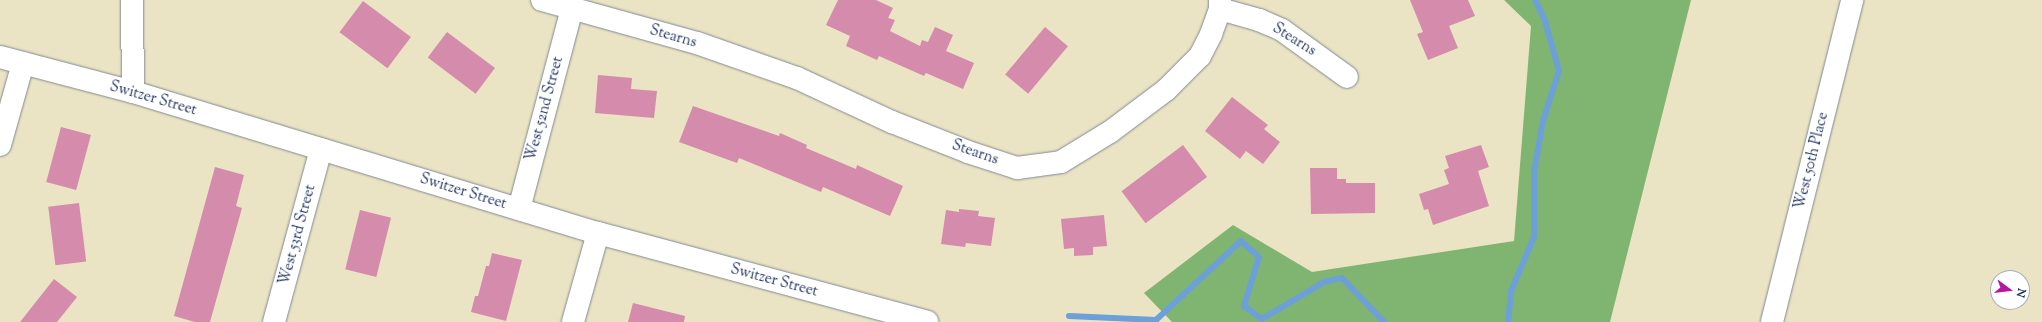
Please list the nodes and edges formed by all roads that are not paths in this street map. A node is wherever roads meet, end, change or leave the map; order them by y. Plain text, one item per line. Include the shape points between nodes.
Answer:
1 (132, 0) edge
2 (542, 0) edge
3 (1852, 0) edge
4 (1220, 4) edge
5 (572, 8) junction
6 (0, 57) edge
7 (23, 63) junction
8 (1347, 77) dead end
9 (133, 92) junction
10 (0, 145) edge
11 (321, 149) junction
12 (519, 209) junction
13 (598, 233) junction
14 (274, 322) edge
15 (573, 322) edge
16 (927, 322) edge
17 (1772, 322) edge

1 - 9 street
2 - 5 street, Stearns
3 - 17 street, West 50th Place
4 - 5 street, Stearns via 1211,34 1200,56 1166,90 1110,132 1061,162 1017,168 892,122 797,78 697,43
4 - 8 street, Stearns via 1282,30
5 - 12 street, West 52nd Street
6 - 7 street, Switzer Street
7 - 9 street, Switzer Street
7 - 10 street
9 - 11 street, Switzer Street
11 - 12 street, Switzer Street
11 - 14 street, West 53rd Street
12 - 13 street, Switzer Street
13 - 15 street
13 - 16 street, Switzer Street

